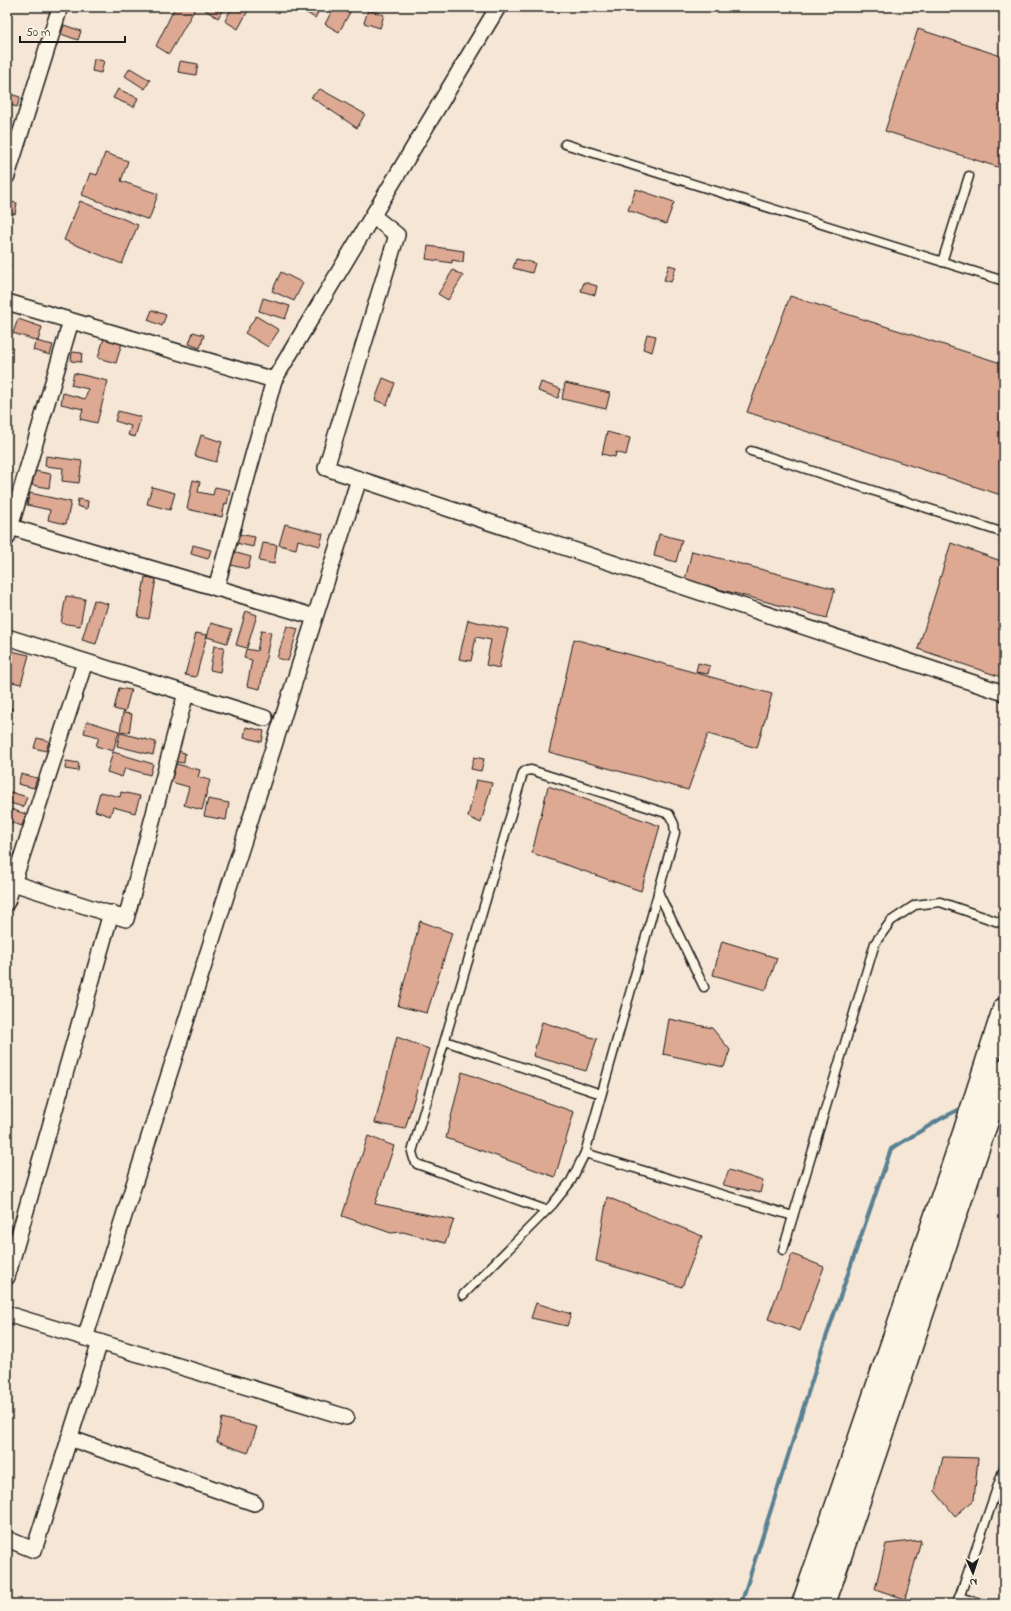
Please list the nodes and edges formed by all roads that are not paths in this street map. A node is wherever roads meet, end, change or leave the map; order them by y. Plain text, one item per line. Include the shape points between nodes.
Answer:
1 (60, 7) edge
2 (498, 7) edge
3 (565, 144) dead end
4 (7, 176) edge
5 (969, 176) dead end
6 (373, 216) junction
7 (942, 262) junction
8 (1004, 281) edge
9 (7, 302) edge
10 (71, 321) junction
11 (274, 380) junction
12 (751, 451) dead end
13 (359, 480) junction
14 (8, 531) edge
15 (1004, 533) edge
16 (216, 588) junction
17 (305, 614) dead end
18 (7, 637) edge
19 (85, 662) junction
20 (186, 693) junction
21 (1004, 693) edge
22 (265, 718) dead end
23 (13, 882) junction
24 (658, 892) junction
25 (7, 902) edge
26 (111, 913) junction
27 (1004, 924) edge
28 (704, 986) dead end
29 (1004, 1009) edge
30 (445, 1041) junction
31 (994, 1069) edge
32 (602, 1094) junction
33 (585, 1153) junction
34 (546, 1210) junction
35 (793, 1216) junction
36 (783, 1250) dead end
37 (7, 1277) edge
38 (463, 1295) dead end
39 (7, 1314) edge
40 (85, 1338) junction
41 (100, 1342) junction
42 (346, 1417) dead end
43 (70, 1438) junction
44 (1004, 1468) edge
45 (254, 1503) dead end
46 (7, 1539) edge
47 (958, 1601) edge
48 (802, 1604) edge
49 (824, 1604) edge
50 (983, 1604) edge

1 - 4 street
2 - 6 street
3 - 7 lane
5 - 7 lane
6 - 11 street
6 - 13 street via 397,235 326,468
7 - 8 lane
9 - 10 street
10 - 11 street
10 - 14 street
11 - 16 street
12 - 15 lane
13 - 21 street
13 - 40 street
14 - 16 street
16 - 17 street
18 - 19 street
19 - 20 street
19 - 23 street
20 - 22 street
20 - 26 street via 126,919
23 - 25 street
23 - 26 street
24 - 28 lane
24 - 30 lane via 675,833 669,814 531,770 525,771
24 - 32 lane
26 - 37 street
27 - 35 lane via 940,902 915,905 890,921 875,943
29 - 31 main road
30 - 32 lane
30 - 34 lane via 412,1152 414,1159 417,1164
31 - 48 main road via 963,1136
31 - 49 main road via 987,1124
32 - 33 lane
33 - 34 lane via 571,1181
33 - 35 lane
34 - 38 lane
35 - 36 lane
39 - 40 street
40 - 41 street
41 - 42 street
41 - 43 street
43 - 45 street
43 - 46 street via 34,1550
44 - 47 lane
47 - 50 lane

